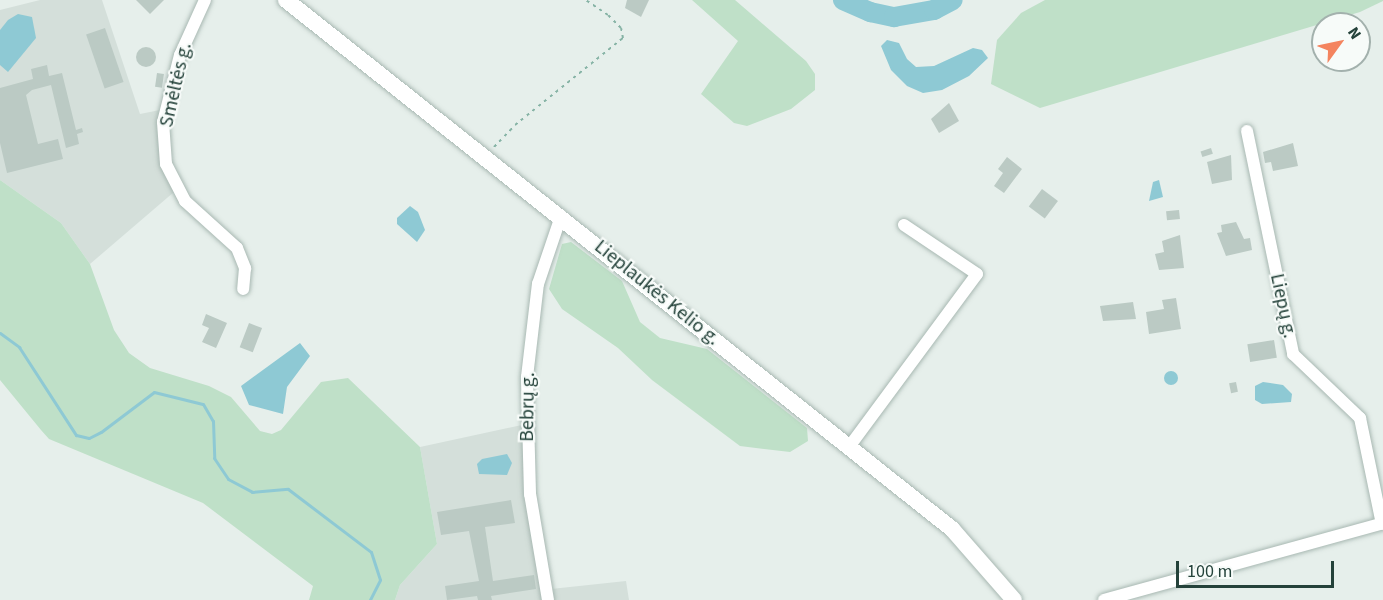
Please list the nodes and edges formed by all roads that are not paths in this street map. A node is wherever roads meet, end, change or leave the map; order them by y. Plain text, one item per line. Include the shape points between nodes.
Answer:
1 (205, 0) edge
2 (286, 0) edge
3 (1246, 131) dead end
4 (561, 216) junction
5 (904, 225) dead end
6 (243, 288) dead end
7 (849, 447) junction
8 (1382, 524) edge
9 (548, 600) edge
10 (1014, 600) edge
11 (1104, 600) edge

1 - 6 street, Smėltės g. via 180,55 163,122 166,165 185,201 237,248 245,268
2 - 4 main road, Lieplaukės Kelio g.
3 - 8 street, Liepų g. via 1293,354 1360,418
4 - 7 main road, Lieplaukės Kelio g.
4 - 9 street, Bebrų g. via 538,285 527,377 530,494
5 - 7 street via 977,274
7 - 10 main road, Lieplaukės Kelio g. via 952,529
8 - 11 street

